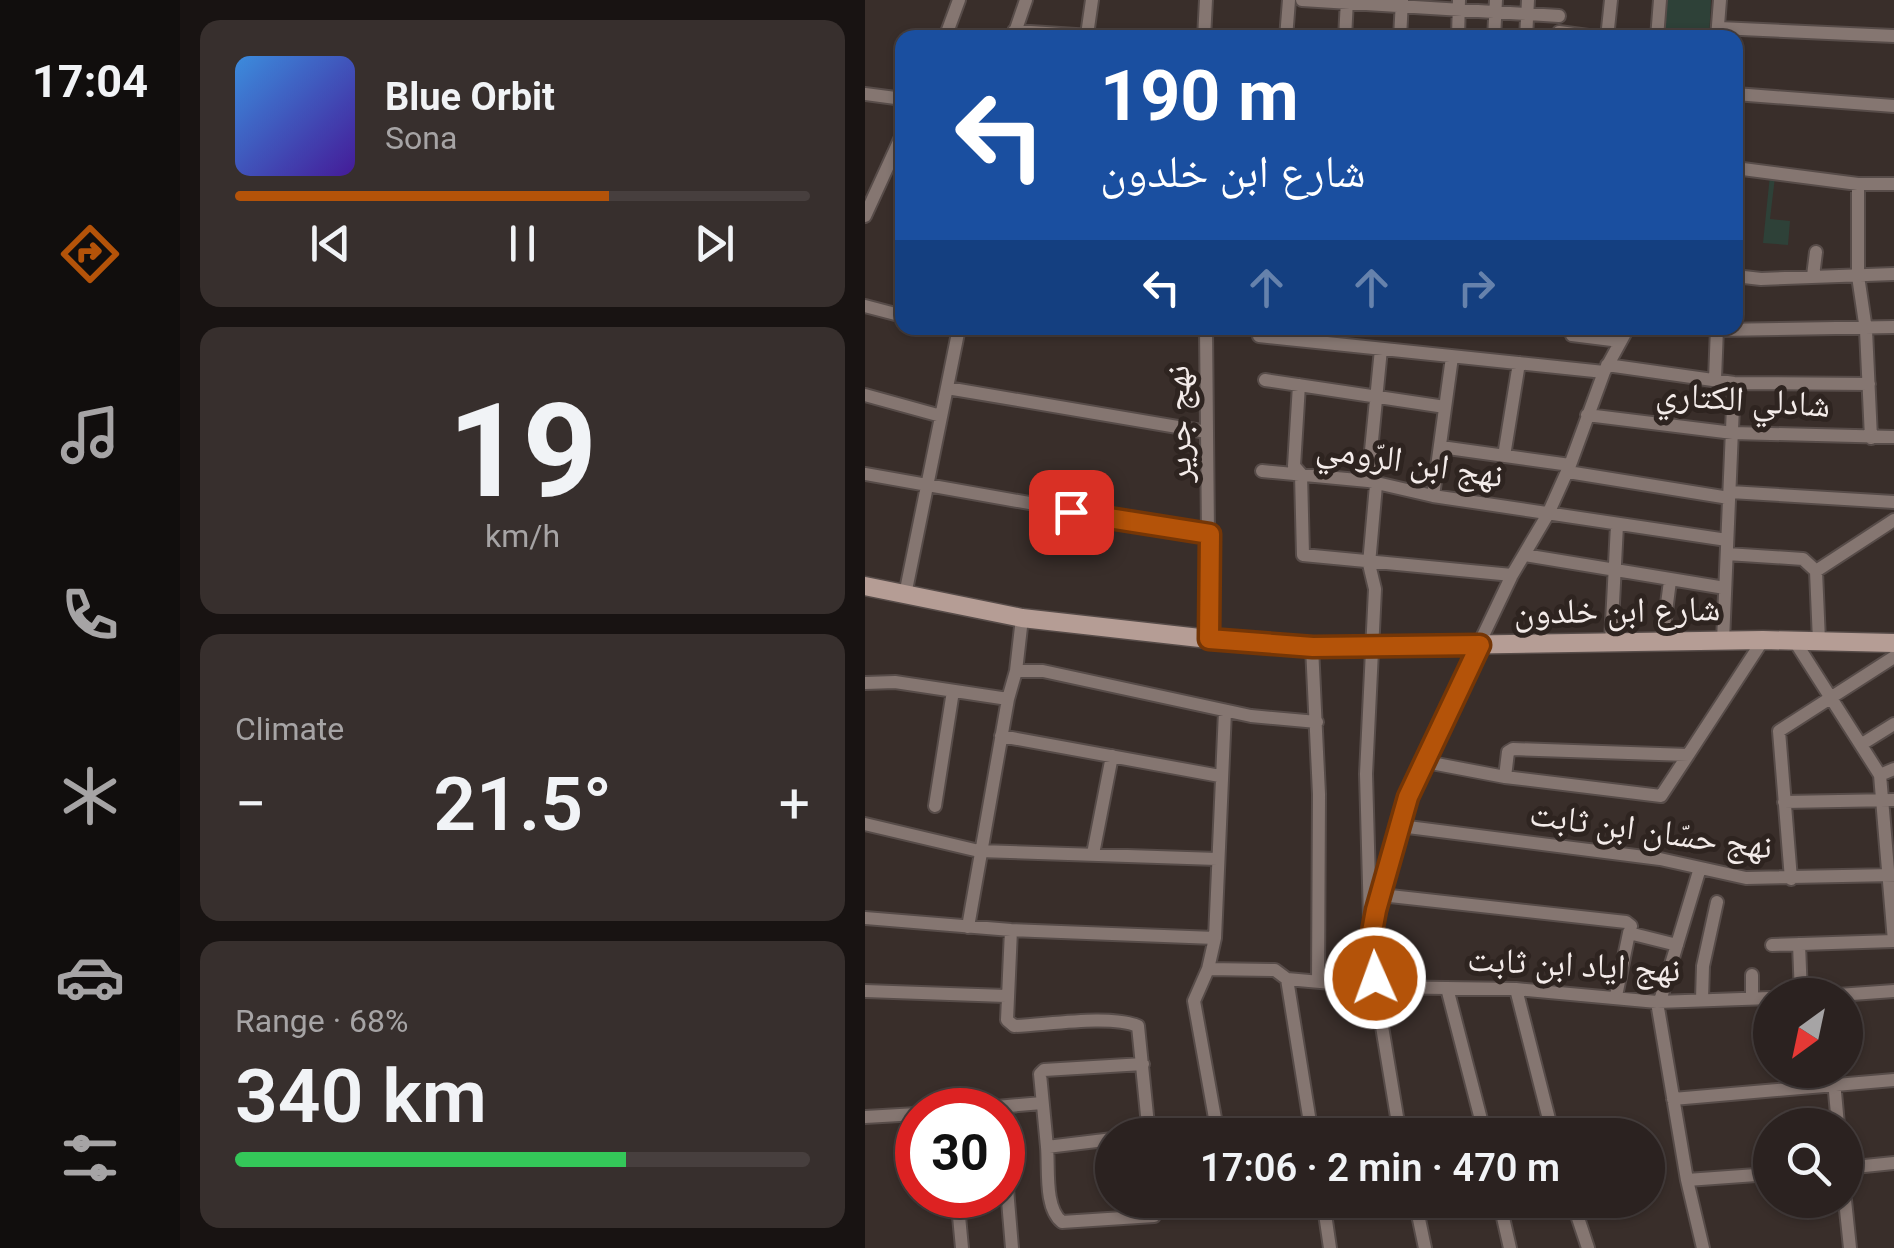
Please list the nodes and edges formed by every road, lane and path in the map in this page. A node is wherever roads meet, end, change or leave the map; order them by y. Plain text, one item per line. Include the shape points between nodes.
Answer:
1 (959, 0) edge
2 (1026, 0) edge
3 (1092, 0) edge
4 (1206, 0) edge
5 (1289, 0) edge
6 (1302, 0) edge
7 (1560, 0) edge
8 (1611, 0) edge
9 (1660, 0) edge
10 (1720, 0) edge
11 (1347, 2) edge
12 (1402, 3) edge
13 (1459, 5) edge
14 (1496, 6) edge
15 (1528, 7) edge
16 (1559, 16) junction
17 (948, 30) edge
18 (1015, 30) edge
19 (1088, 30) edge
20 (1204, 30) edge
21 (1287, 30) edge
22 (1345, 30) edge
23 (1400, 30) edge
24 (1458, 30) edge
25 (1559, 30) edge
26 (1606, 30) edge
27 (1658, 30) edge
28 (1718, 30) edge
29 (1743, 33) edge
30 (1894, 36) edge
31 (865, 94) edge
32 (1743, 95) edge
33 (895, 98) edge
34 (1894, 106) edge
35 (895, 150) edge
36 (1743, 169) edge
37 (1858, 184) junction
38 (1894, 184) edge
39 (865, 216) edge
40 (1816, 252) dead end
41 (1894, 274) edge
42 (1813, 276) junction
43 (1858, 276) junction
44 (1743, 277) edge
45 (865, 306) edge
46 (895, 314) edge
47 (1894, 327) edge
48 (1743, 329) edge
49 (1866, 330) junction
50 (954, 335) edge
51 (1206, 335) edge
52 (1264, 335) edge
53 (1294, 335) edge
54 (1351, 335) edge
55 (1572, 335) edge
56 (1624, 335) edge
57 (1717, 335) edge
58 (1259, 336) dead end
59 (1620, 341) junction
60 (1350, 346) junction
61 (1381, 349) junction
62 (1453, 357) junction
63 (1519, 363) junction
64 (1606, 368) junction
65 (1715, 379) junction
66 (1265, 380) dead end
67 (1735, 383) junction
68 (1869, 384) junction
69 (1299, 385) junction
70 (947, 388) junction
71 (865, 395) edge
72 (1377, 395) junction
73 (1445, 408) junction
74 (1587, 415) junction
75 (941, 416) junction
76 (1207, 432) junction
77 (1733, 433) junction
78 (1871, 438) junction
79 (1894, 438) edge
80 (1441, 447) junction
81 (1504, 456) junction
82 (1569, 469) junction
83 (1262, 471) dead end
84 (865, 474) edge
85 (1301, 474) junction
86 (1372, 483) junction
87 (929, 488) junction
88 (1730, 495) junction
89 (1433, 496) junction
90 (1894, 502) edge
91 (1548, 514) junction
92 (1894, 520) edge
93 (1617, 525) junction
94 (1210, 534) junction
95 (1727, 547) junction
96 (1524, 555) junction
97 (1369, 564) junction
98 (1613, 570) junction
99 (1817, 570) junction
100 (1513, 575) junction
101 (1670, 581) junction
102 (865, 586) edge
103 (1725, 588) junction
104 (905, 595) junction
105 (1022, 618) junction
106 (1209, 639) junction
107 (1763, 640) junction
108 (1794, 640) junction
109 (1723, 641) junction
110 (1819, 641) junction
111 (1611, 642) junction
112 (1662, 642) junction
113 (1894, 643) edge
114 (1480, 645) junction
115 (1373, 646) junction
116 (1313, 647) junction
117 (1894, 657) edge
118 (1016, 671) junction
119 (865, 683) edge
120 (953, 691) junction
121 (1007, 698) junction
122 (1830, 699) junction
123 (1225, 711) junction
124 (1317, 722) junction
125 (1894, 724) edge
126 (1001, 736) junction
127 (1862, 744) junction
128 (1688, 755) junction
129 (1112, 756) junction
130 (1426, 762) junction
131 (1894, 769) edge
132 (1221, 776) junction
133 (1880, 776) junction
134 (1505, 777) junction
135 (1887, 800) edge
136 (1784, 802) junction
137 (935, 806) dead end
138 (865, 824) edge
139 (1401, 826) junction
140 (979, 852) junction
141 (1093, 854) junction
142 (1217, 859) junction
143 (1700, 868) junction
144 (1891, 875) edge
145 (1791, 879) junction
146 (1381, 895) junction
147 (1717, 902) dead end
148 (865, 918) edge
149 (968, 927) junction
150 (1011, 930) junction
151 (1372, 932) junction
152 (1629, 933) junction
153 (1215, 938) junction
154 (1894, 941) edge
155 (1772, 944) dead end
156 (1799, 944) junction
157 (1677, 945) junction
158 (1208, 968) junction
159 (1752, 975) dead end
160 (1800, 978) edge
161 (1287, 979) junction
162 (1319, 982) junction
163 (1376, 988) junction
164 (1447, 988) junction
165 (1516, 988) junction
166 (865, 990) edge
167 (1894, 991) edge
168 (1863, 993) edge
169 (1007, 996) junction
170 (1615, 996) junction
171 (1701, 999) junction
172 (1752, 999) joint
173 (1659, 1001) junction
174 (1143, 1064) junction
175 (1894, 1080) edge
176 (1863, 1083) edge
177 (1807, 1088) edge
178 (1673, 1098) junction
179 (1042, 1104) junction
180 (1025, 1106) edge
181 (895, 1116) edge
182 (865, 1118) edge
183 (1148, 1118) edge
184 (1215, 1118) edge
185 (1308, 1118) edge
186 (1398, 1118) edge
187 (1481, 1118) edge
188 (1549, 1118) edge
189 (1095, 1141) edge
190 (1047, 1147) junction
191 (1894, 1163) edge
192 (1863, 1166) edge
193 (1753, 1175) edge
194 (1687, 1180) junction
195 (959, 1218) edge
196 (1009, 1218) edge
197 (1133, 1218) edge
198 (1326, 1218) edge
199 (1419, 1218) edge
200 (1503, 1218) edge
201 (1578, 1218) edge
202 (1846, 1218) edge
203 (962, 1248) edge
204 (1012, 1248) edge
205 (1330, 1248) edge
206 (1425, 1248) edge
207 (1510, 1248) edge
208 (1588, 1248) edge
209 (1703, 1248) edge
210 (1849, 1248) edge

1 - 17 street
2 - 18 street
3 - 19 street
4 - 20 street
5 - 21 street
6 - 11 street
7 - 16 street
8 - 26 street
9 - 27 street
10 - 28 street
11 - 12 street
11 - 22 street
12 - 13 street
12 - 23 street
13 - 14 street
13 - 24 street
14 - 15 street
15 - 16 street
16 - 25 street
29 - 30 street
31 - 33 street
32 - 34 street
35 - 39 street
36 - 37 street
37 - 38 street
37 - 43 street
40 - 42 street
41 - 43 street
42 - 43 street
42 - 44 street
43 - 49 street
45 - 46 street
47 - 49 street
48 - 49 street
49 - 68 street
50 - 70 street
51 - 76 street, نهج جرير
52 - 58 street
53 - 60 street
54 - 60 street
55 - 59 street
56 - 59 street
57 - 65 street
59 - 64 street
60 - 61 street
61 - 62 street
61 - 72 street
62 - 63 street
62 - 73 street
63 - 64 street
63 - 81 street
64 - 65 street
64 - 74 street
65 - 67 street
66 - 69 street
67 - 68 street
67 - 77 street
68 - 78 street
69 - 72 street
69 - 85 street via 1294,466
70 - 75 street
70 - 76 street
71 - 75 street
72 - 73 street
72 - 86 street
73 - 80 street
74 - 77 street, شادلي الكتاري
74 - 82 street
75 - 87 street
76 - 94 street, نهج جرير
77 - 78 street, شادلي الكتاري
77 - 88 street
78 - 79 street, شادلي الكتاري
80 - 81 street
80 - 89 street
81 - 82 street
82 - 88 street
82 - 91 street
83 - 85 street, نهج ابن الرّومي
84 - 87 street
85 - 86 street, نهج ابن الرّومي
85 - 97 street via 1303,555
86 - 89 street, نهج ابن الرّومي
86 - 97 street
87 - 94 street
87 - 104 street
88 - 90 street
88 - 95 street
89 - 91 street, نهج ابن الرّومي
91 - 93 street, نهج ابن الرّومي
91 - 96 street
92 - 99 street
93 - 95 street, نهج ابن الرّومي
93 - 98 street
94 - 106 street, نهج جرير
95 - 99 street, نهج ابن الرّومي via 1803,559
95 - 103 street
96 - 98 street
96 - 100 street
97 - 100 street
97 - 115 street
98 - 101 street
98 - 111 street
99 - 110 street
100 - 114 street
101 - 103 street
101 - 112 street
102 - 104 street, شارع ابن خلدون
103 - 109 street
104 - 105 street, شارع ابن خلدون
105 - 106 street, شارع ابن خلدون
105 - 118 street
106 - 116 street, شارع ابن خلدون
107 - 108 street, شارع ابن خلدون
107 - 109 street, شارع ابن خلدون
107 - 128 street
108 - 110 street, شارع ابن خلدون
108 - 122 street
109 - 112 street, شارع ابن خلدون
110 - 113 street, شارع ابن خلدون
111 - 112 street, شارع ابن خلدون
111 - 114 street, شارع ابن خلدون
114 - 115 street, شارع ابن خلدون
114 - 130 street
115 - 116 street, شارع ابن خلدون
115 - 151 street via 1367,774
116 - 124 street
117 - 122 street
118 - 121 street
118 - 123 street via 1043,671
119 - 120 street
120 - 121 street
120 - 137 street
121 - 126 street
122 - 127 street
122 - 136 street via 1779,732
123 - 124 street
123 - 132 street
124 - 162 street
125 - 127 street
126 - 129 street
126 - 140 street
127 - 133 street
128 - 134 street via 1661,796
128 - 134 street via 1513,748
129 - 132 street
129 - 141 street
130 - 134 street
130 - 139 street
131 - 133 street
132 - 142 street
133 - 135 street
135 - 136 street
135 - 144 street
136 - 145 street
138 - 140 street
139 - 143 street, نهج حسّان ابن ثابت
139 - 146 street
140 - 141 street
140 - 149 street
141 - 142 street
142 - 153 street
143 - 145 street, نهج حسّان ابن ثابت
143 - 157 street
144 - 145 street, نهج حسّان ابن ثابت
144 - 154 street
146 - 151 street
146 - 152 street via 1626,922
147 - 171 street
148 - 149 street
149 - 150 street
150 - 153 street
150 - 169 street
151 - 162 street
151 - 163 street
152 - 157 street
152 - 170 street
153 - 158 street
154 - 156 street
155 - 156 street
156 - 160 street
157 - 173 street
158 - 161 street, نهج اياد ابن ثابت via 1275,970
158 - 184 street via 1194,1002
159 - 172 street
161 - 162 street, نهج اياد ابن ثابت
161 - 185 street
162 - 163 street, نهج اياد ابن ثابت
163 - 164 street, نهج اياد ابن ثابت
163 - 186 street
164 - 165 street, نهج اياد ابن ثابت
164 - 187 street
165 - 170 street, نهج اياد ابن ثابت
165 - 188 street
166 - 169 street
167 - 168 street
169 - 174 street via 1006,1018 1014,1026 1135,1024
170 - 173 street, نهج اياد ابن ثابت
171 - 172 street, نهج اياد ابن ثابت
171 - 173 street, نهج اياد ابن ثابت
173 - 178 street
174 - 179 street via 1042,1071
174 - 183 street
175 - 176 street
177 - 178 street
178 - 194 street
179 - 180 street
179 - 190 street
181 - 182 street
189 - 190 street
190 - 197 street via 1055,1218 1070,1224
191 - 192 street
193 - 194 street
194 - 209 street
195 - 203 street
196 - 204 street
198 - 205 street
199 - 206 street
200 - 207 street
201 - 208 street
202 - 210 street

